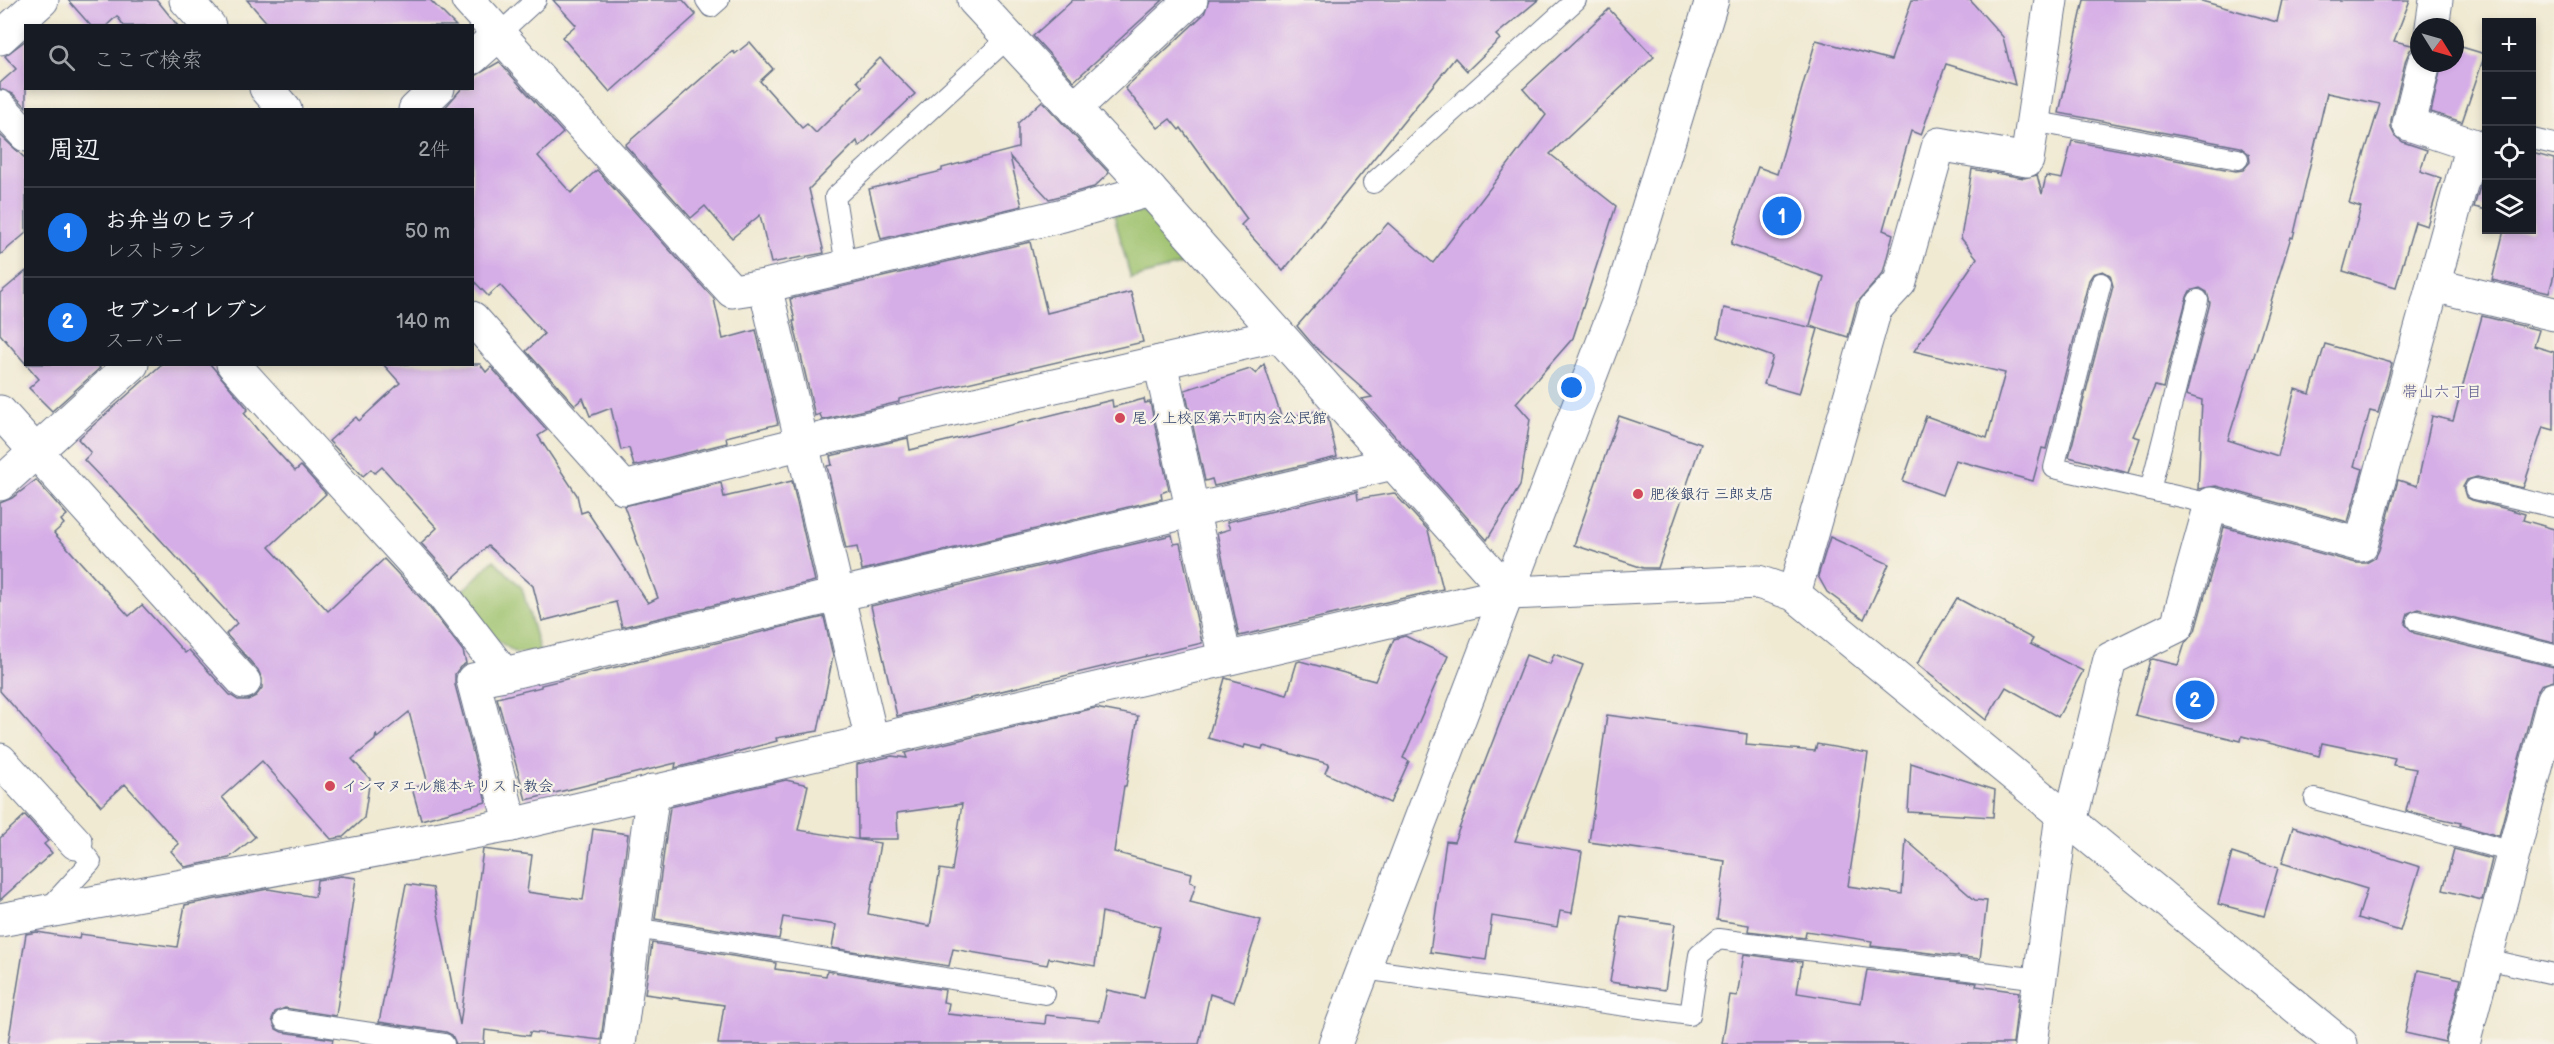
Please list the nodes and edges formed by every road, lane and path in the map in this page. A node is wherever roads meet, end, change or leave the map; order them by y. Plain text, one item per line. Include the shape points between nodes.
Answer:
1 (42, 0) edge
2 (186, 0) edge
3 (468, 0) edge
4 (536, 0) edge
5 (706, 0) edge
6 (719, 0) edge
7 (974, 0) edge
8 (1191, 0) edge
9 (1576, 0) edge
10 (1712, 0) edge
11 (2051, 0) edge
12 (2436, 0) edge
13 (2433, 18) edge
14 (207, 24) edge
15 (499, 34) junction
16 (0, 38) edge
17 (1008, 38) junction
18 (474, 56) edge
19 (2422, 72) edge
20 (268, 90) edge
21 (436, 90) edge
22 (0, 106) edge
23 (283, 108) edge
24 (416, 108) edge
25 (1074, 109) junction
26 (2032, 121) junction
27 (24, 133) edge
28 (2536, 140) edge
29 (2554, 144) edge
30 (2238, 159) dead end
31 (1373, 183) dead end
32 (1150, 190) junction
33 (846, 266) junction
34 (2101, 283) dead end
35 (2433, 285) junction
36 (765, 286) junction
37 (2198, 300) dead end
38 (2554, 314) edge
39 (474, 320) edge
40 (1280, 335) junction
41 (1160, 362) junction
42 (130, 366) edge
43 (235, 366) edge
44 (0, 411) edge
45 (803, 443) junction
46 (36, 451) junction
47 (1393, 463) junction
48 (0, 484) edge
49 (2475, 489) dead end
50 (2150, 490) junction
51 (2211, 504) junction
52 (2554, 507) edge
53 (1191, 511) junction
54 (1509, 592) junction
55 (1794, 594) junction
56 (838, 595) junction
57 (2417, 621) dead end
58 (2554, 655) edge
59 (1225, 659) junction
60 (504, 674) junction
61 (244, 682) dead end
62 (2554, 699) edge
63 (872, 741) junction
64 (0, 760) edge
65 (2545, 771) edge
66 (653, 791) junction
67 (2315, 799) dead end
68 (2066, 818) junction
69 (511, 825) junction
70 (76, 843) joint
71 (2513, 852) junction
72 (45, 912) junction
73 (0, 920) edge
74 (635, 928) junction
75 (2486, 959) junction
76 (1364, 969) junction
77 (2554, 974) edge
78 (2040, 979) junction
79 (1045, 994) dead end
80 (284, 1020) dead end
81 (444, 1044) edge
82 (619, 1044) edge
83 (1335, 1044) edge
84 (2031, 1044) edge
85 (2341, 1044) edge
86 (2463, 1044) edge

1 - 16 street
2 - 14 street
3 - 15 street
4 - 15 lane
5 - 6 lane via 711,7
7 - 17 street
8 - 25 street
9 - 31 lane
10 - 54 street via 1623,290
11 - 26 street
12 - 13 street
15 - 18 street
15 - 36 street via 732,291
17 - 25 street
17 - 33 lane via 835,197
19 - 35 street via 2409,124 2472,145
20 - 23 street
21 - 24 street
22 - 27 street
25 - 32 street
26 - 30 lane
26 - 55 street via 2027,160 1938,144 1900,282 1875,309
28 - 29 lane
32 - 33 street via 1064,215
32 - 40 street
33 - 36 street
34 - 50 lane via 2054,468
35 - 38 street
35 - 51 street via 2361,545
36 - 45 street
37 - 50 lane
39 - 45 street via 624,488
40 - 41 street
40 - 47 street
41 - 45 street
41 - 53 street
42 - 46 street
43 - 60 street via 443,596
44 - 46 street
45 - 56 street
46 - 48 street
46 - 61 street
47 - 53 street
47 - 54 street
49 - 52 lane
50 - 51 lane
51 - 68 street via 2178,626 2110,659
53 - 56 street
53 - 59 street
54 - 55 street via 1758,582
54 - 59 street
54 - 76 street
55 - 68 street
56 - 60 street
56 - 63 street
57 - 58 lane
59 - 63 street
60 - 69 street via 473,680
62 - 65 street
63 - 66 street
64 - 70 street
65 - 71 street
66 - 69 street
66 - 74 street
67 - 71 lane
68 - 78 street
68 - 85 street
69 - 72 street
70 - 72 lane via 91,862
71 - 75 street
72 - 73 street
74 - 79 lane
74 - 82 street
75 - 77 lane
75 - 86 street
76 - 78 lane via 1690,1015 1699,955 1718,939
76 - 83 street
78 - 84 street
80 - 81 lane

